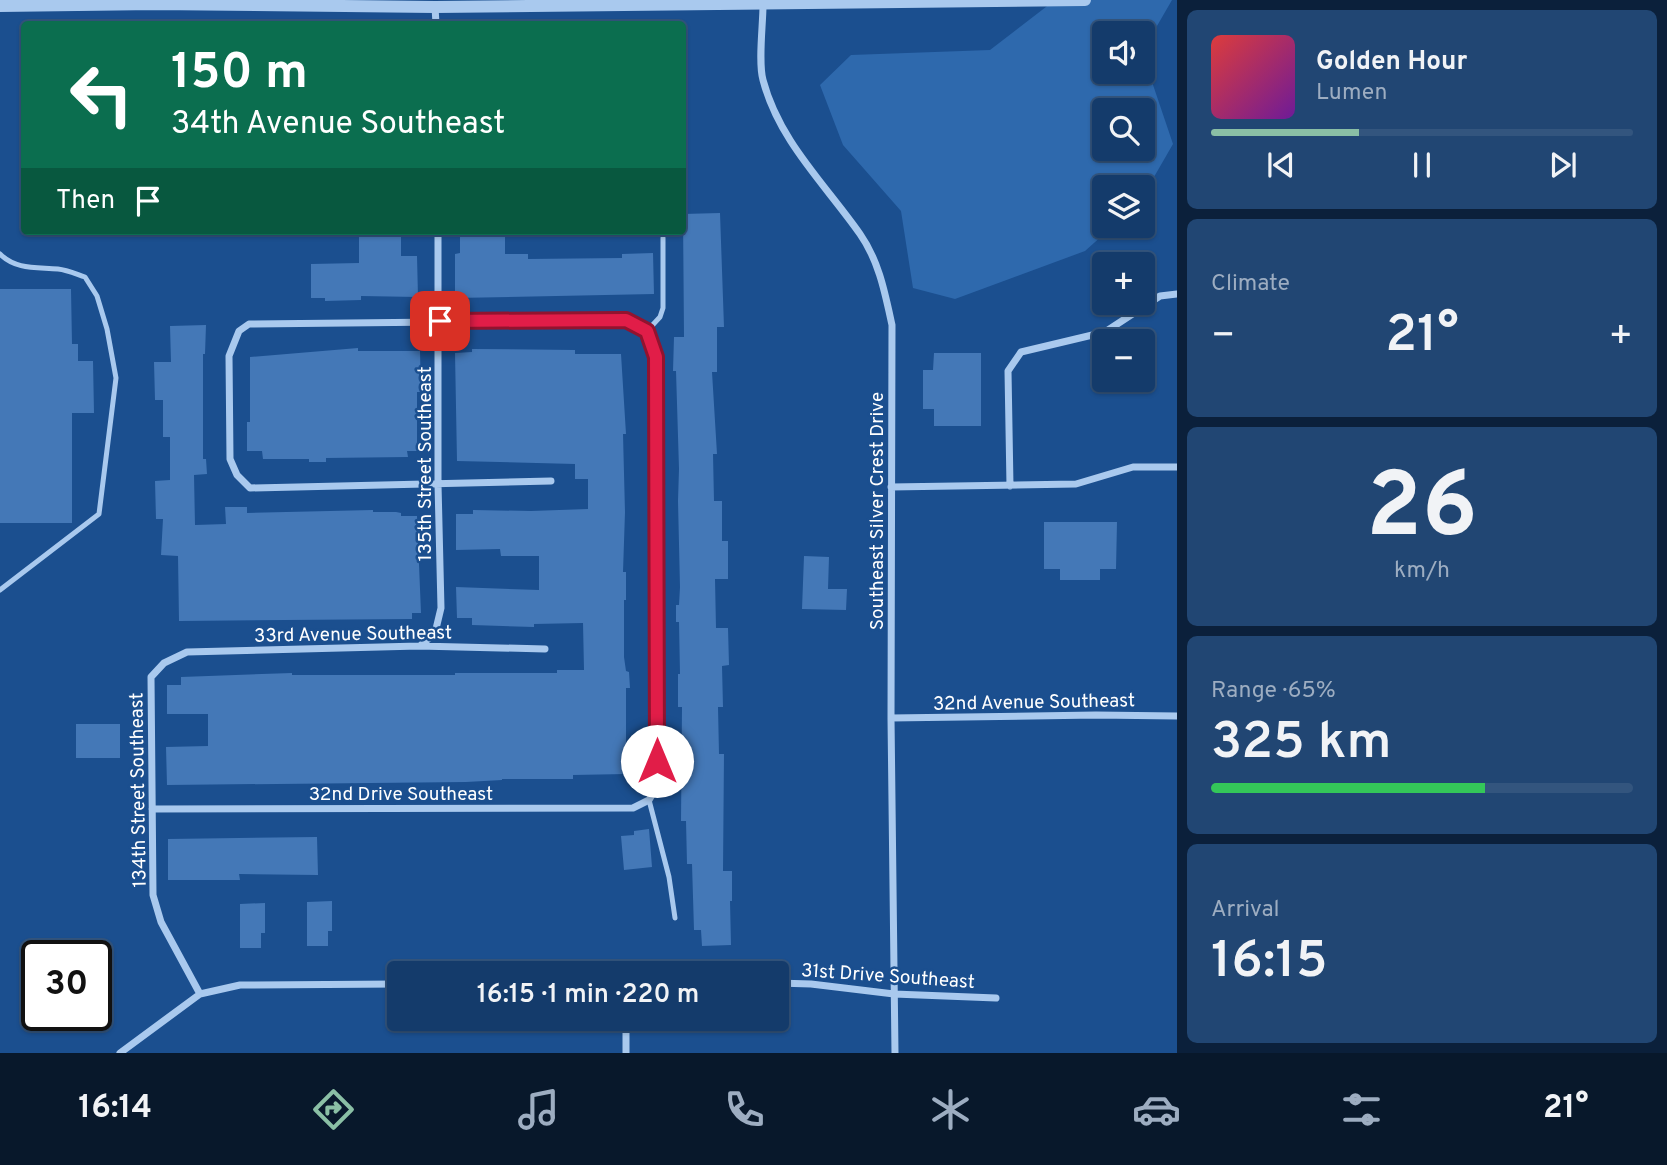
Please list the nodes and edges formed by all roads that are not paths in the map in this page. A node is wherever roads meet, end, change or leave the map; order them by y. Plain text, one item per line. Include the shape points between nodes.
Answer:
1 (1085, 0) edge
2 (162, 2) edge
3 (712, 2) edge
4 (420, 3) edge
5 (763, 5) junction
6 (0, 6) edge
7 (435, 7) junction
8 (436, 21) edge
9 (438, 235) edge
10 (663, 238) dead end
11 (0, 254) edge
12 (1177, 294) edge
13 (440, 321) junction
14 (647, 331) junction
15 (1177, 467) edge
16 (551, 481) dead end
17 (438, 484) junction
18 (1010, 486) junction
19 (891, 487) junction
20 (0, 590) edge
21 (419, 646) junction
22 (545, 649) dead end
23 (164, 663) joint
24 (1177, 716) edge
25 (891, 718) junction
26 (649, 800) junction
27 (152, 809) junction
28 (675, 918) dead end
29 (789, 983) edge
30 (387, 984) edge
31 (200, 994) junction
32 (894, 994) junction
33 (996, 998) dead end
34 (626, 1031) edge
35 (120, 1053) edge
36 (626, 1053) edge
37 (895, 1053) edge

1 - 5 street
2 - 4 street
2 - 6 street
3 - 5 street
3 - 7 street
4 - 7 street
5 - 19 street, Southeast Silver Crest Drive via 762,78 776,116 802,161 861,236 882,278 892,325
7 - 8 street
9 - 13 street, 135th Street Southeast
10 - 14 lane via 663,308
11 - 20 lane via 8,263 85,277 97,296 116,378 99,514
12 - 18 street via 1160,296 1105,332 1021,352 1008,371
13 - 14 street via 626,320
13 - 17 street, 135th Street Southeast
13 - 17 street via 249,324 239,331 229,356 230,458 237,475 250,488
14 - 26 street via 656,357 657,787
15 - 18 street via 1133,467 1076,484
16 - 17 street
17 - 21 street, 135th Street Southeast via 441,608 435,633
18 - 19 street
19 - 25 street, Southeast Silver Crest Drive
21 - 22 street, 33rd Avenue Southeast
21 - 23 street, 33rd Avenue Southeast via 187,652
23 - 27 street, 134th Street Southeast via 151,677
24 - 25 street, 32nd Avenue Southeast
25 - 32 street, Southeast Silver Crest Drive
26 - 27 street, 32nd Drive Southeast via 633,808
26 - 28 lane
27 - 31 street, 134th Street Southeast via 153,895
29 - 32 street, 31st Drive Southeast
30 - 31 street via 240,985
31 - 35 street
32 - 33 street, 31st Drive Southeast
32 - 37 street, Southeast Silver Crest Drive
34 - 36 street

